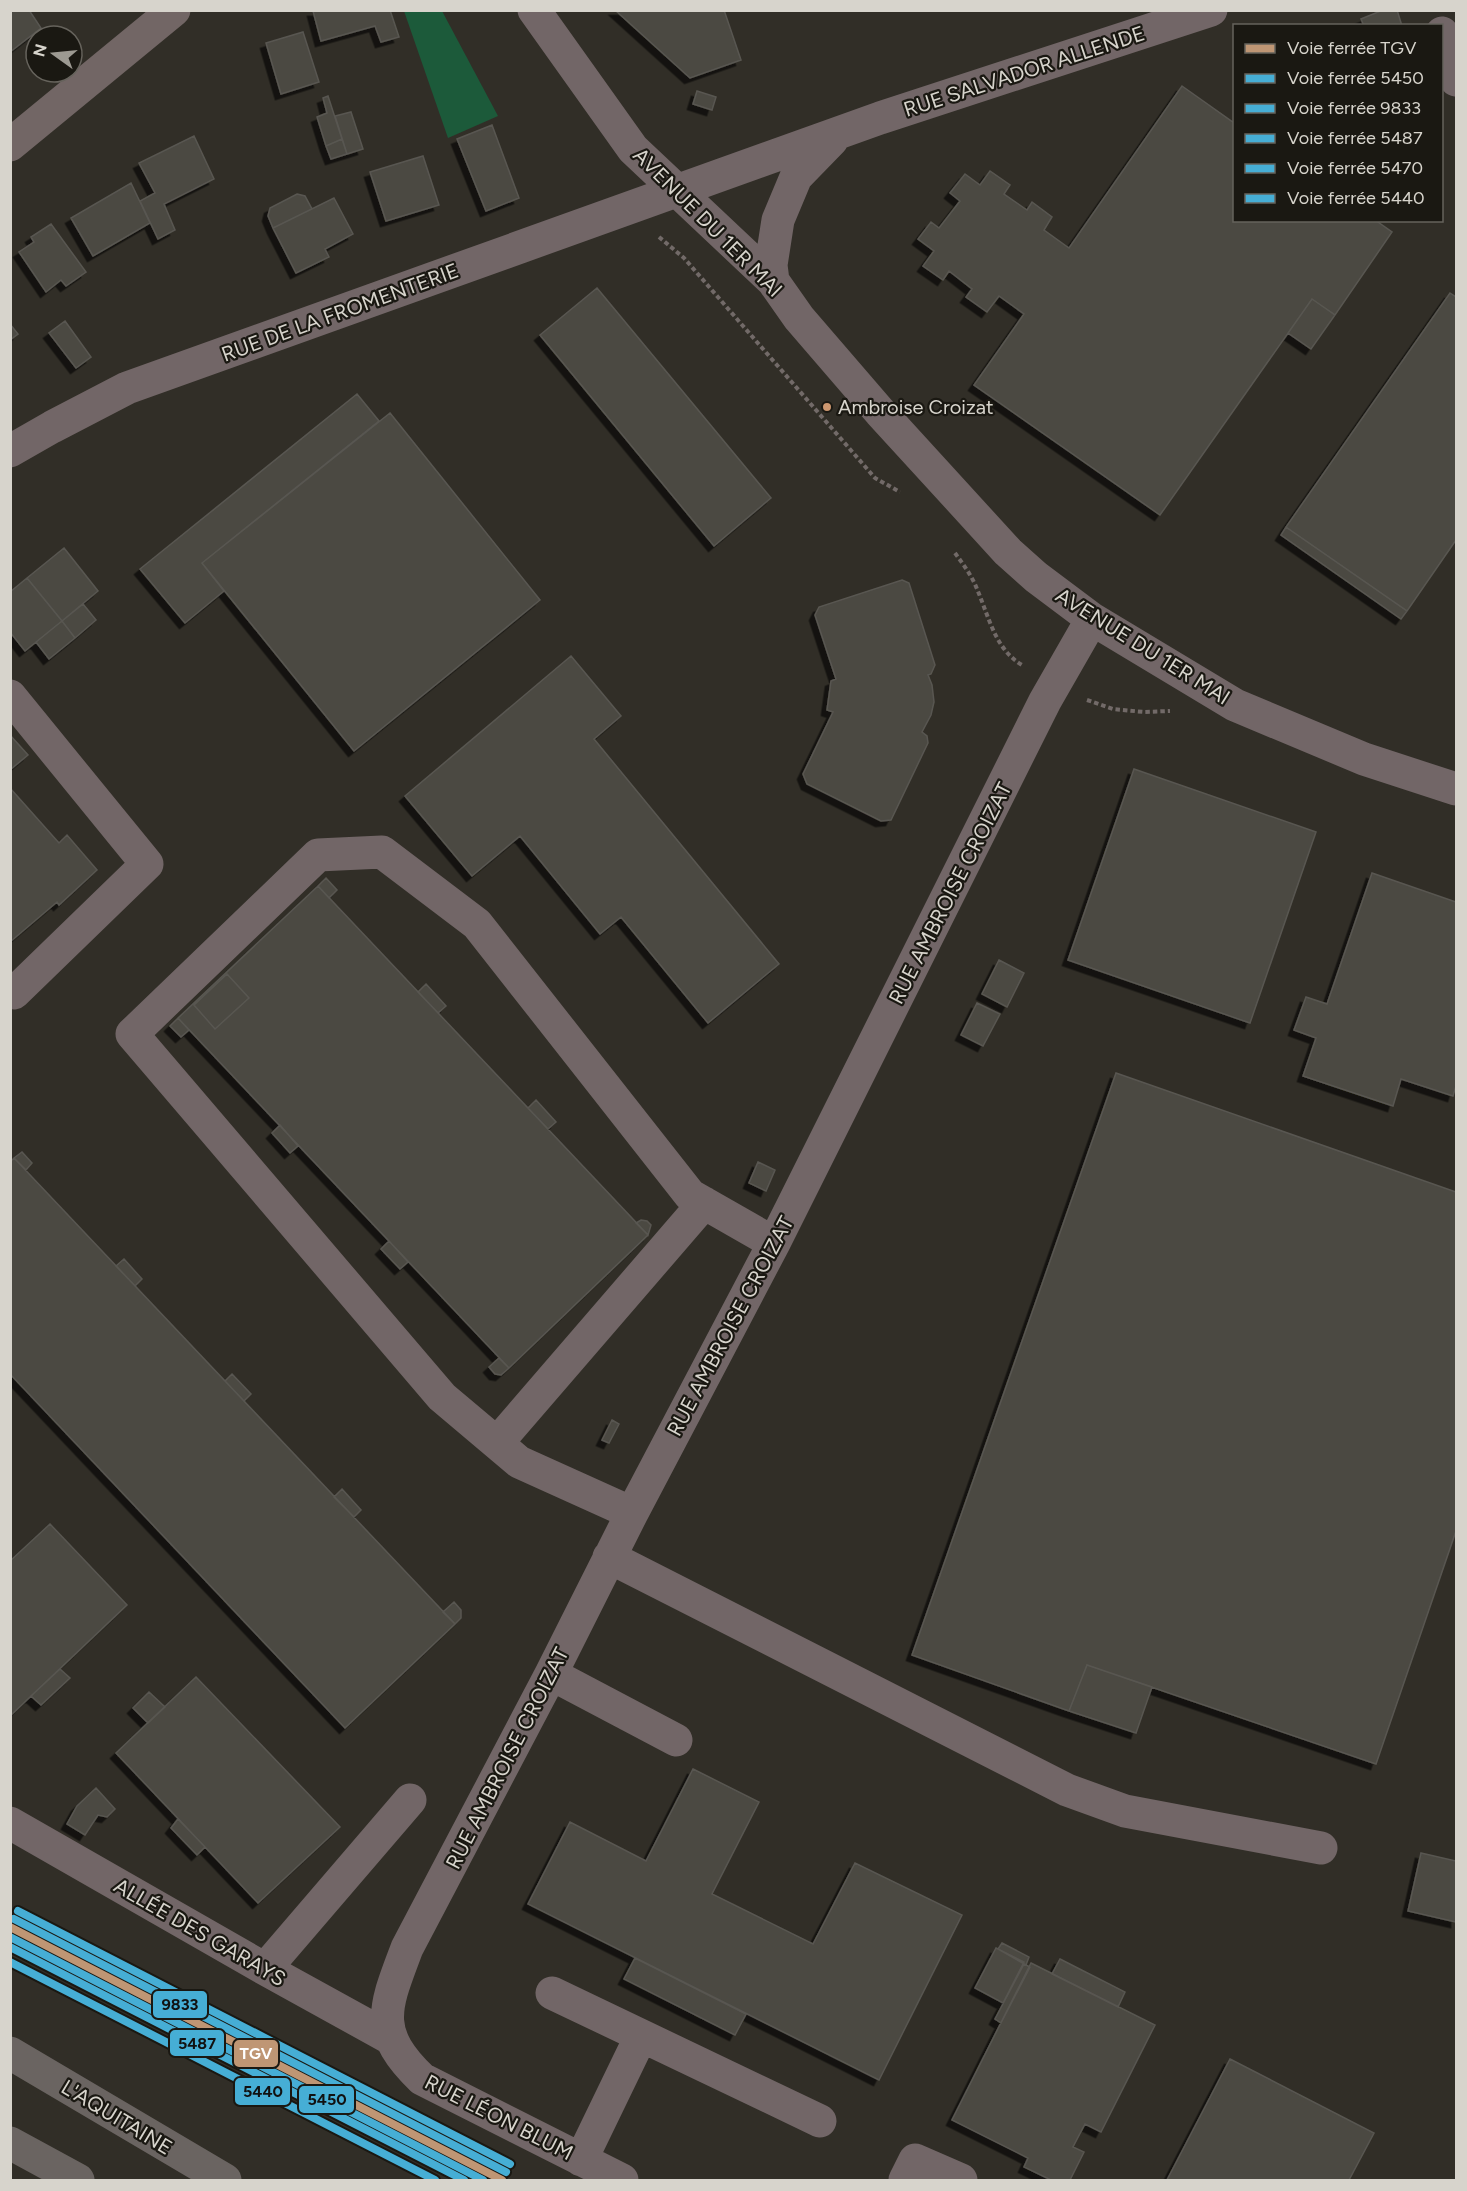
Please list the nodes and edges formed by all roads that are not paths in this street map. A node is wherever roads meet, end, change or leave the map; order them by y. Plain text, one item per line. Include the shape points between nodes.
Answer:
1 (174, 10) edge
2 (534, 10) edge
3 (1211, 10) edge
4 (1443, 36) edge
5 (1456, 80) edge
6 (838, 134) junction
7 (10, 145) edge
8 (676, 191) junction
9 (773, 281) junction
10 (10, 450) edge
11 (1092, 619) junction
12 (10, 696) edge
13 (1456, 789) edge
14 (10, 990) edge
15 (704, 1203) junction
16 (774, 1243) junction
17 (497, 1443) junction
18 (632, 1513) junction
19 (609, 1557) junction
20 (551, 1674) junction
21 (676, 1740) dead end
22 (410, 1800) dead end
23 (10, 1823) edge
24 (1321, 1848) dead end
25 (265, 1969) junction
26 (552, 1993) dead end
27 (641, 2036) junction
28 (390, 2038) junction
29 (10, 2053) edge
30 (820, 2121) dead end
31 (10, 2143) edge
32 (581, 2160) junction
33 (78, 2181) edge
34 (225, 2181) edge
35 (622, 2181) edge
36 (905, 2181) edge
37 (961, 2181) edge

1 - 7 main road
2 - 8 street, AVENUE DU 1ER MAI via 633,149
3 - 6 street, RUE SALVADOR ALLENDE
4 - 5 street
6 - 8 street, RUE SALVADOR ALLENDE
6 - 9 street, RUE SALVADOR ALLENDE via 796,177 778,220 771,265
8 - 9 street, AVENUE DU 1ER MAI
8 - 10 street, RUE DE LA FROMENTERIE via 128,388
9 - 11 street, AVENUE DU 1ER MAI via 799,318 880,412 1008,552
11 - 13 street, AVENUE DU 1ER MAI via 1235,705 1364,759
11 - 16 street, RUE AMBROISE CROIZAT via 1045,701
12 - 14 street via 147,864 14,993
15 - 16 street
15 - 17 street
15 - 17 street via 690,1195 477,924 382,852 318,855 132,1034 442,1397
16 - 18 street, RUE AMBROISE CROIZAT
17 - 18 street via 519,1462
18 - 19 street, RUE AMBROISE CROIZAT
19 - 20 street, RUE AMBROISE CROIZAT
19 - 24 street via 1067,1790 1125,1811
20 - 21 street
20 - 28 street, RUE AMBROISE CROIZAT via 407,1948 387,2015
22 - 25 street
23 - 25 street, ALLÉE DES GARAYS
25 - 28 street, ALLÉE DES GARAYS
26 - 27 street
27 - 30 street
27 - 32 street
28 - 32 street, RUE LÉON BLUM via 404,2061 422,2079
29 - 34 highway, L'AQUITAINE
31 - 33 highway
32 - 35 street, RUE LÉON BLUM
36 - 37 street via 915,2160

